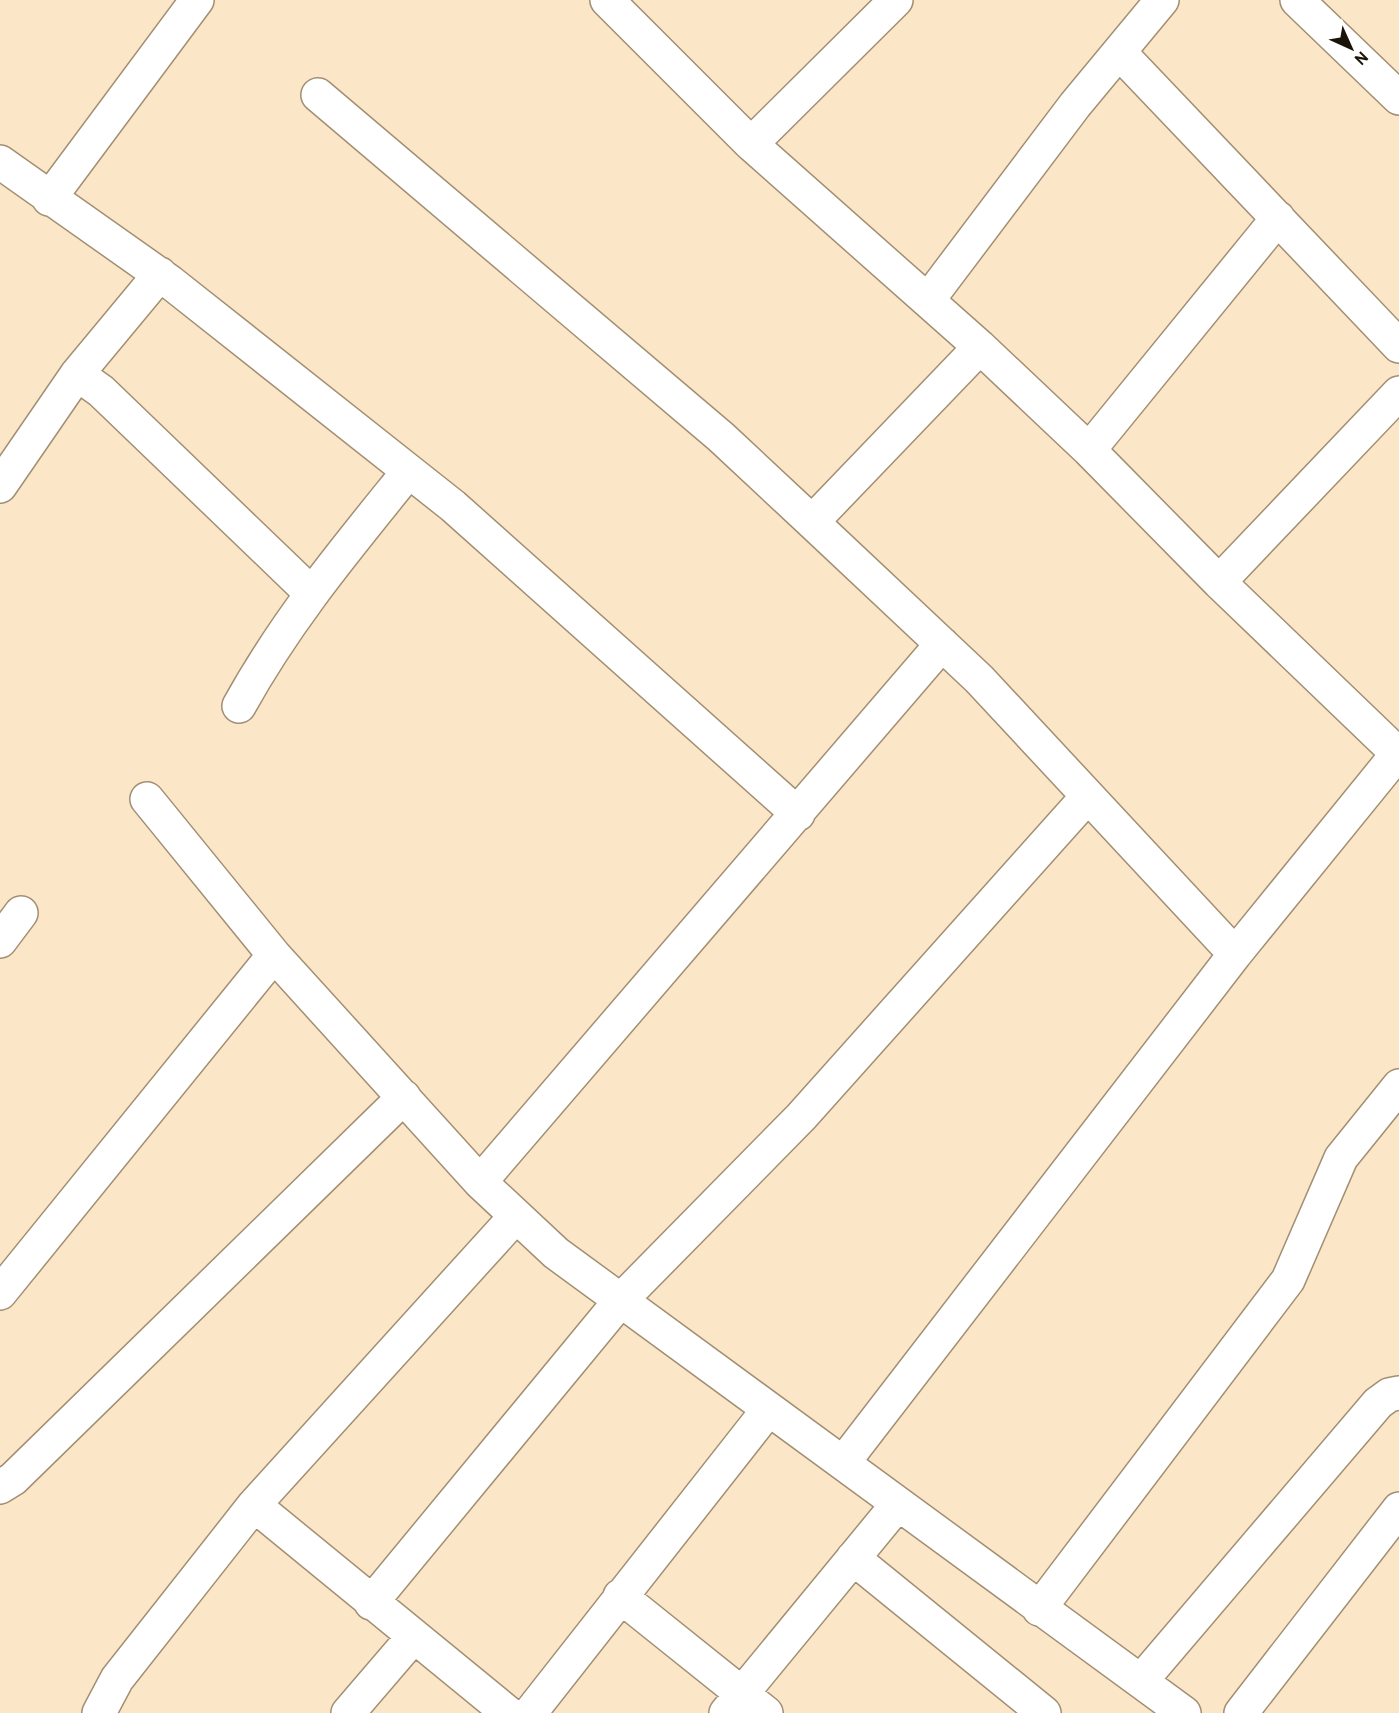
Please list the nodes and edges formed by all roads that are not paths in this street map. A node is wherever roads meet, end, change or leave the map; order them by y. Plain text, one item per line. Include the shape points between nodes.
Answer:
1 (197, 0) edge
2 (607, 0) edge
3 (896, 0) edge
4 (1162, 0) edge
5 (1297, 0) edge
6 (1119, 52) junction
7 (318, 95) dead end
8 (1399, 98) edge
9 (751, 144) junction
10 (0, 162) edge
11 (49, 199) junction
12 (1278, 218) junction
13 (173, 285) junction
14 (928, 300) junction
15 (1399, 346) edge
16 (980, 347) junction
17 (88, 381) junction
18 (1399, 393) edge
19 (1089, 450) junction
20 (408, 472) junction
21 (0, 486) edge
22 (812, 522) junction
23 (1219, 582) junction
24 (310, 592) junction
25 (942, 644) junction
26 (239, 706) dead end
27 (1398, 753) edge
28 (1089, 796) junction
29 (147, 799) dead end
30 (798, 814) junction
31 (21, 913) dead end
32 (0, 941) edge
33 (1235, 954) junction
34 (274, 955) junction
35 (1399, 1086) edge
36 (404, 1097) junction
37 (480, 1182) junction
38 (516, 1216) junction
39 (0, 1293) edge
40 (620, 1301) junction
41 (1399, 1393) edge
42 (768, 1410) junction
43 (843, 1464) junction
44 (0, 1487) edge
45 (897, 1504) junction
46 (254, 1505) junction
47 (1399, 1509) edge
48 (853, 1558) junction
49 (620, 1596) junction
50 (371, 1603) junction
51 (1039, 1609) junction
52 (414, 1636) junction
53 (1141, 1681) junction
54 (745, 1706) edge
55 (99, 1713) edge
56 (348, 1713) edge
57 (508, 1713) edge
58 (530, 1713) edge
59 (1044, 1713) edge
60 (1184, 1713) edge
61 (1241, 1713) edge

1 - 11 street
2 - 9 street
3 - 9 street
4 - 6 street
5 - 8 street
6 - 12 street
6 - 14 street
7 - 22 street via 712,429
9 - 14 street
10 - 11 street
11 - 13 street
12 - 15 street
12 - 19 street
13 - 17 street
13 - 20 street
14 - 16 street
16 - 19 street
16 - 22 street
17 - 21 street
17 - 24 street
18 - 23 street
19 - 23 street
20 - 24 street
20 - 30 street via 453,506
22 - 25 street
23 - 27 street
24 - 26 street
25 - 28 street
25 - 30 street
27 - 33 street
28 - 33 street
28 - 40 street via 801,1117
29 - 34 street
30 - 37 street
31 - 32 street
33 - 43 street
34 - 36 street
34 - 39 street
35 - 51 street via 1341,1158 1288,1280
36 - 37 street
36 - 44 street via 13,1479
37 - 38 street
38 - 40 street via 556,1253
38 - 46 street
40 - 42 street
40 - 50 street
41 - 53 street via 1378,1403
42 - 43 street
42 - 49 street
43 - 45 street
45 - 48 street
45 - 51 street
46 - 50 street
46 - 55 street via 117,1679
47 - 61 street
48 - 54 street
48 - 59 street
49 - 54 street
49 - 58 street
50 - 52 street
51 - 53 street
52 - 56 street
52 - 57 street
53 - 60 street

